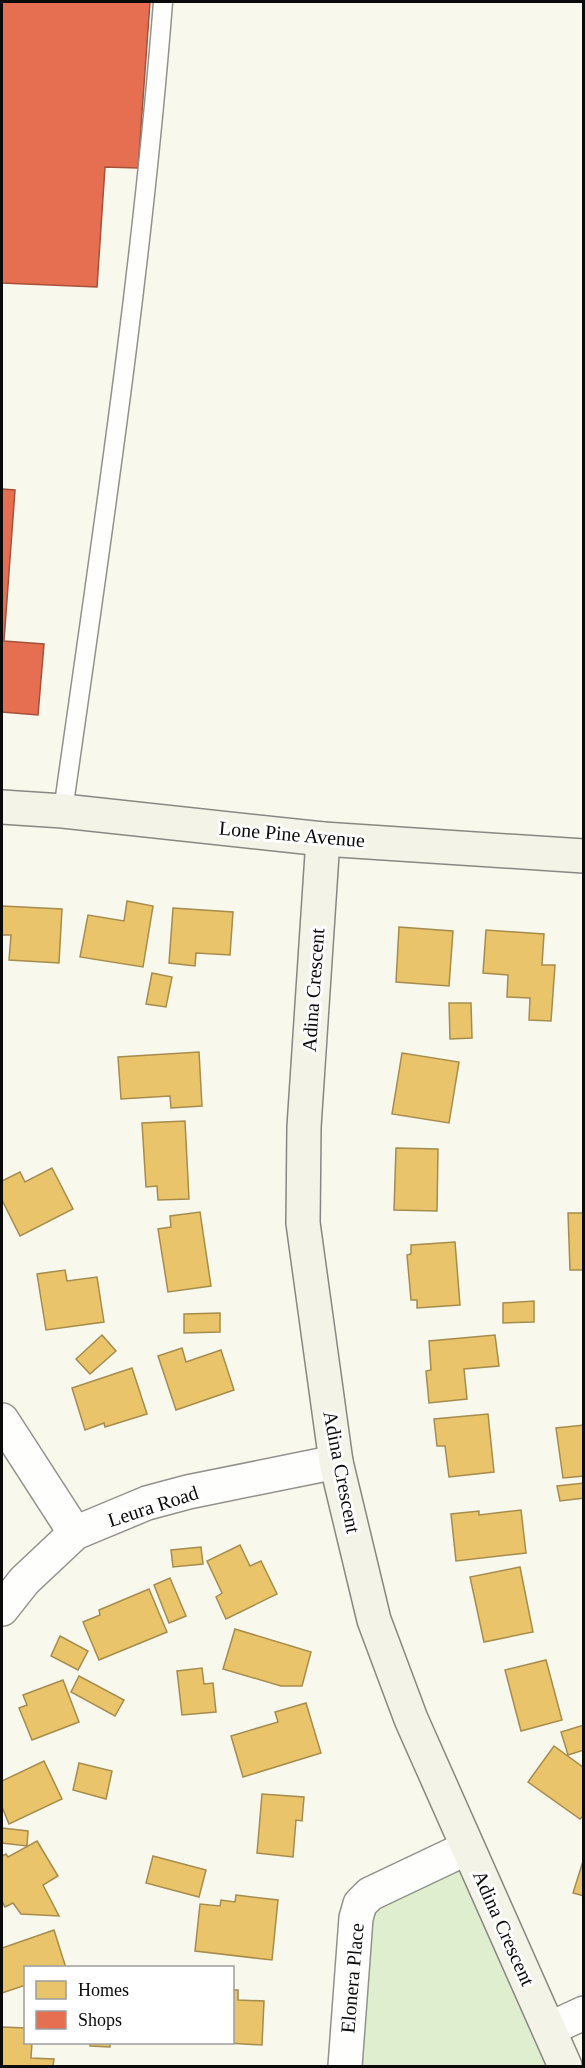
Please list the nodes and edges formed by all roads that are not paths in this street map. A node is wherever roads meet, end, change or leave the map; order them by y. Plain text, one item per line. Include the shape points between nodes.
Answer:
1 (163, 2) edge
2 (2, 807) edge
3 (63, 811) junction
4 (323, 839) junction
5 (584, 856) edge
6 (2, 1420) edge
7 (336, 1462) junction
8 (75, 1533) junction
9 (2, 1609) edge
10 (467, 1848) junction
11 (584, 2013) edge
12 (549, 2029) junction
13 (345, 2067) edge
14 (565, 2067) edge

1 - 3 lane via 127,349
2 - 3 street, Lone Pine Avenue
3 - 4 street, Lone Pine Avenue
4 - 5 street, Lone Pine Avenue
4 - 7 street, Adina Crescent via 304,1127 303,1223
6 - 8 street
7 - 8 street, Leura Road via 147,1503
7 - 10 street, Adina Crescent via 374,1620 411,1719
8 - 9 street, Leura Road via 24,1581
10 - 12 street, Adina Crescent
10 - 13 street, Elonera Place via 370,1894 360,1904
11 - 12 street
12 - 14 street, Adina Crescent

